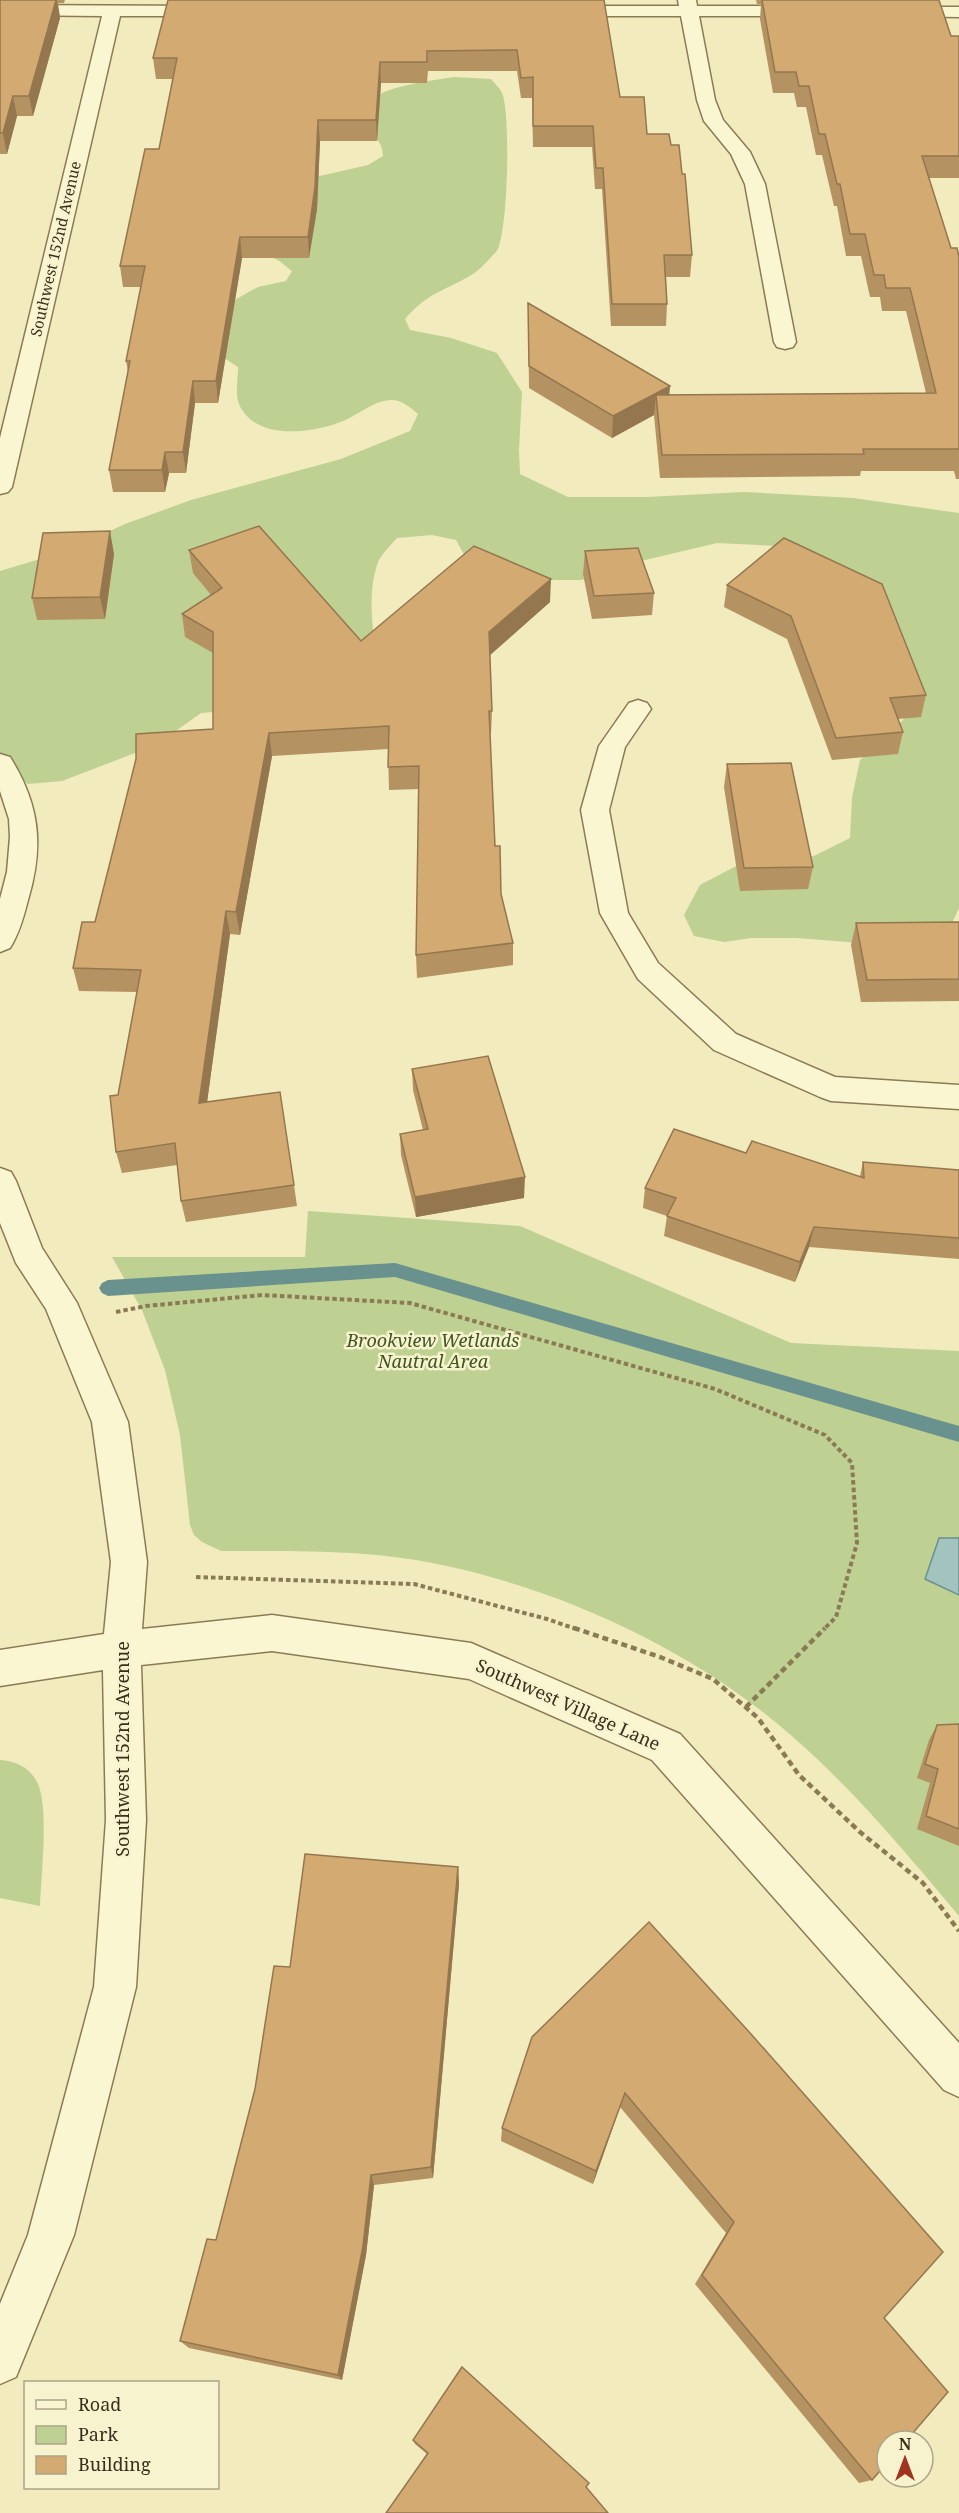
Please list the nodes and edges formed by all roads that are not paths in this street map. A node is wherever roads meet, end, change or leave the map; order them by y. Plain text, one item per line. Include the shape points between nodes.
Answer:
1 (31, 5) edge
2 (688, 5) edge
3 (0, 10) edge
4 (112, 11) junction
5 (230, 11) edge
6 (820, 11) edge
7 (538, 12) edge
8 (880, 12) edge
9 (959, 12) edge
10 (784, 342) dead end
11 (0, 487) edge
12 (638, 709) dead end
13 (0, 763) edge
14 (9, 802) edge
15 (0, 941) edge
16 (959, 1097) edge
17 (0, 1181) edge
18 (122, 1649) junction
19 (0, 1668) edge
20 (959, 2075) edge
21 (0, 2361) edge

1 - 3 street
1 - 4 street
2 - 6 street
2 - 7 street
2 - 10 street via 706,100 714,121 740,152 755,184
4 - 5 street
4 - 11 street, Southwest 152nd Avenue
8 - 9 street
12 - 16 street via 612,746 595,810 614,913 648,971 725,1042 831,1089
13 - 14 street
14 - 15 street via 25,831 22,871
17 - 18 street, Southwest 152nd Avenue via 28,1253 60,1302 110,1422 129,1562
18 - 19 street, Southwest Village Lane
18 - 20 street, Southwest Village Lane via 272,1633 471,1661 666,1747
18 - 21 street, Southwest 152nd Avenue via 126,1820 115,1987 51,2235

